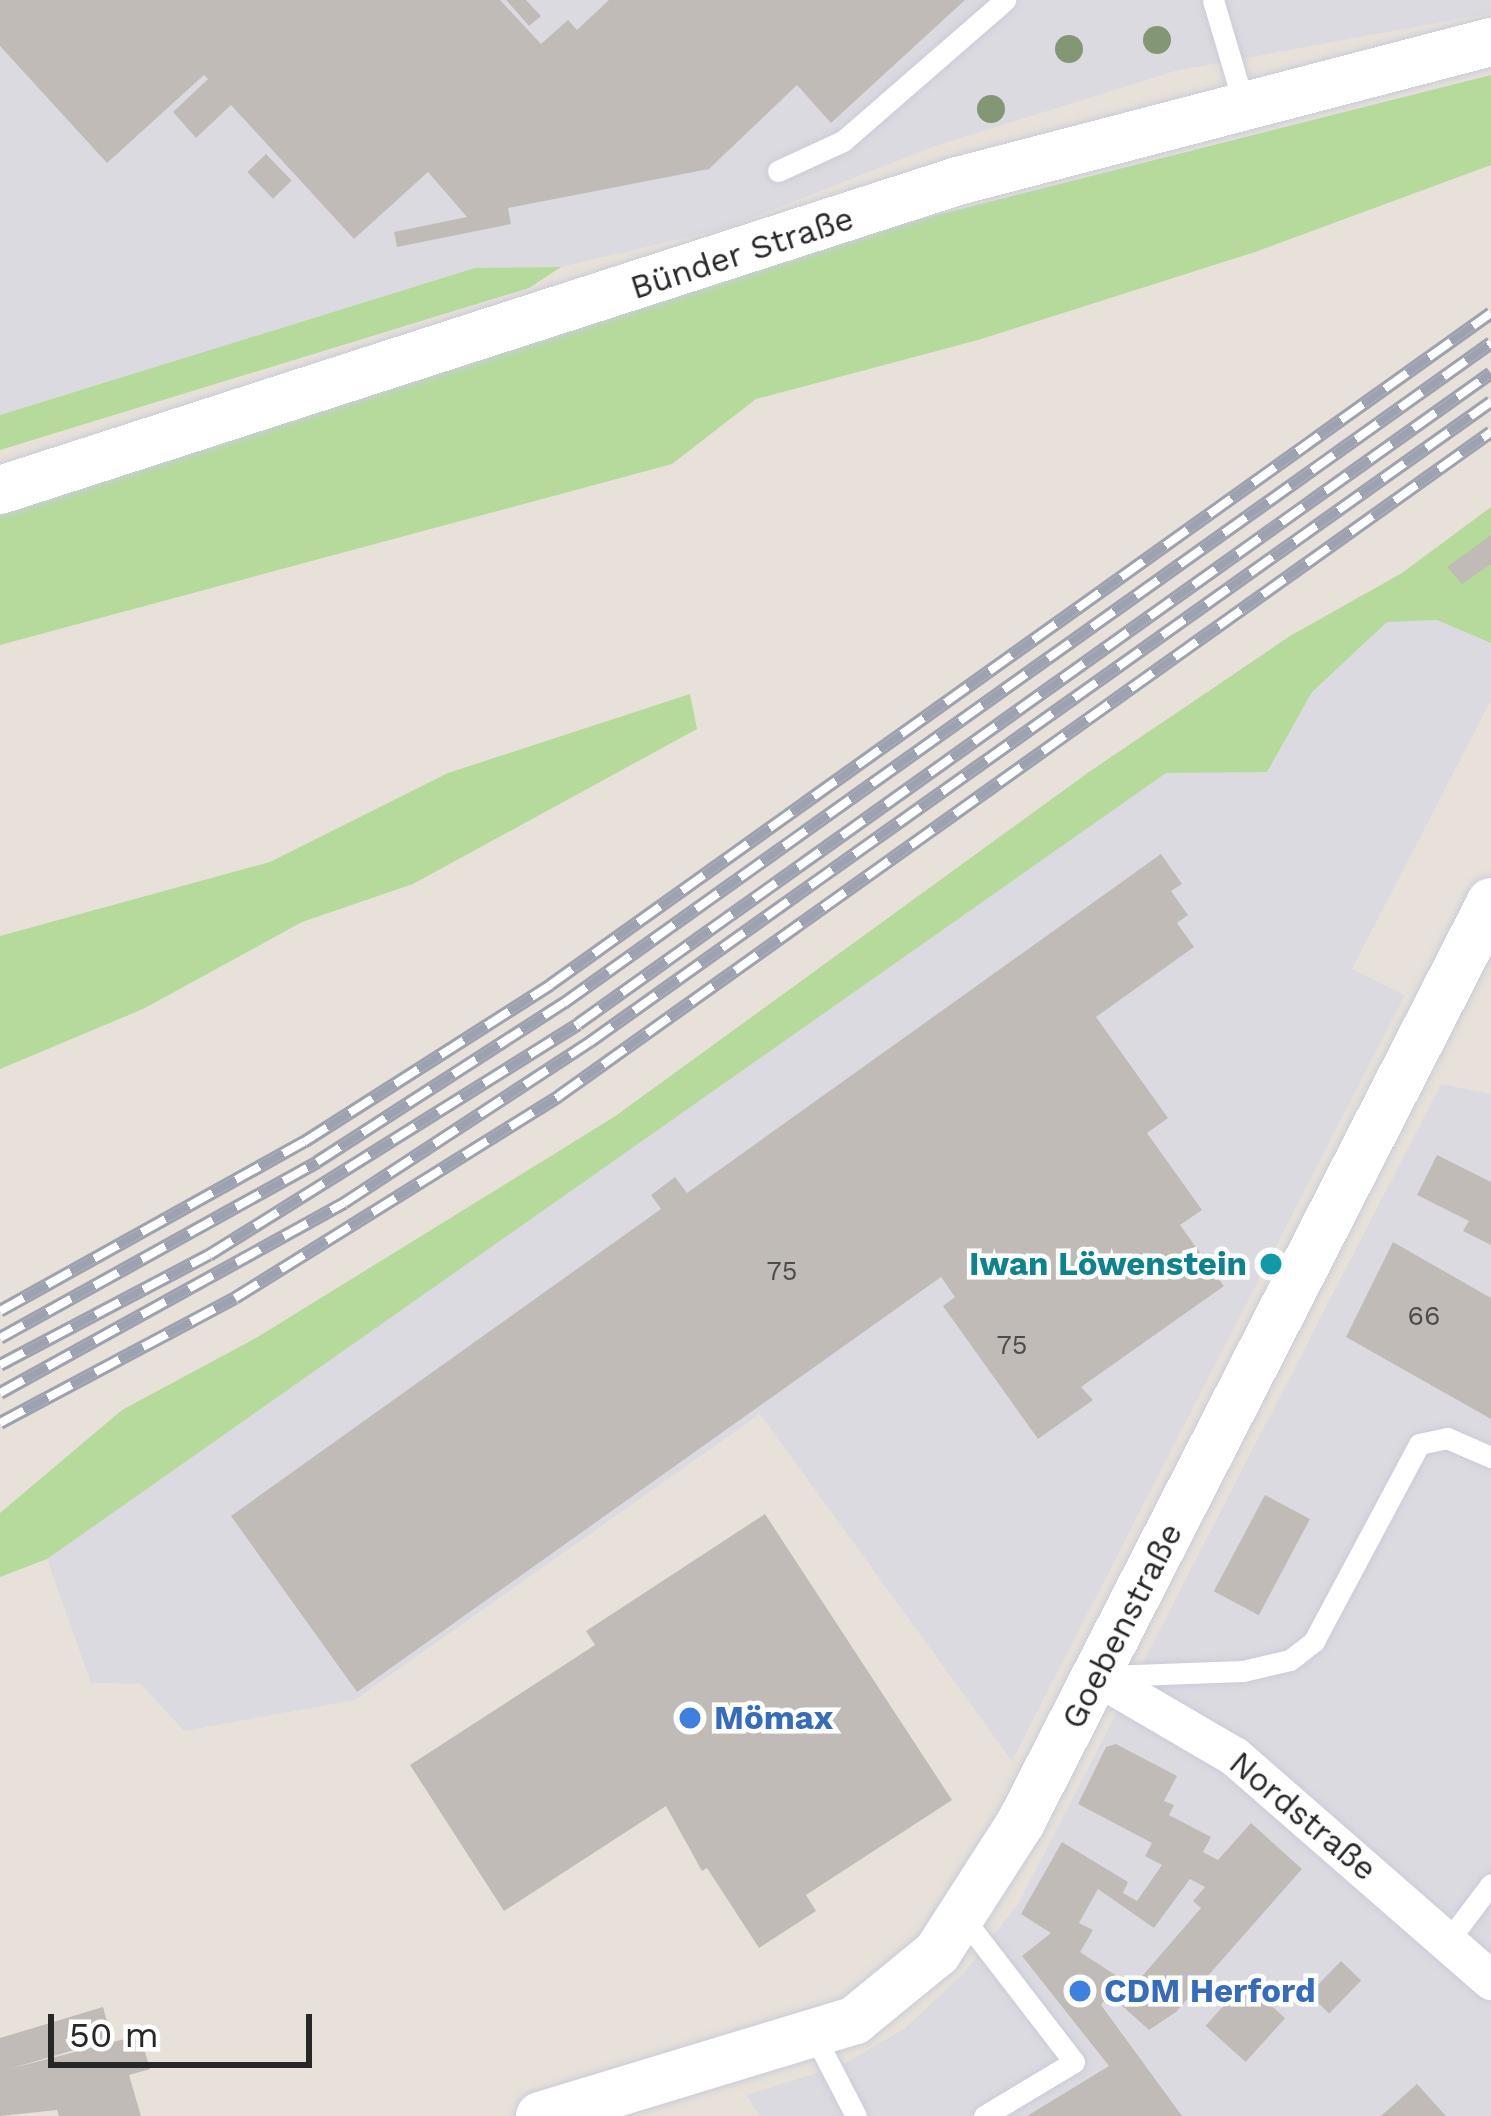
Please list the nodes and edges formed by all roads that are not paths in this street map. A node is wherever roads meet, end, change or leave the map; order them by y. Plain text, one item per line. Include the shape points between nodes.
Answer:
1 (1005, 0) edge
2 (1213, 0) edge
3 (1491, 41) edge
4 (1243, 101) junction
5 (778, 171) dead end
6 (0, 490) edge
7 (1491, 902) edge
8 (1491, 1457) edge
9 (1097, 1676) junction
10 (1491, 1884) edge
11 (964, 1919) junction
12 (1448, 1941) junction
13 (1491, 1980) edge
14 (814, 2035) junction
15 (607, 2107) edge
16 (540, 2116) edge
17 (856, 2116) edge
18 (985, 2116) edge

1 - 5 lane via 843,141
2 - 4 lane
3 - 4 street, Bünder Straße
4 - 6 street, Bünder Straße via 958,181
7 - 9 street, Goebenstraße
8 - 9 lane via 1447,1438 1420,1444 1314,1641 1290,1660 1243,1671
9 - 11 street, Goebenstraße
9 - 12 street, Nordstraße via 1234,1756
10 - 12 lane
11 - 14 street, Goebenstraße via 884,2002
11 - 18 lane via 1074,2062
12 - 13 street, Nordstraße
14 - 15 street, Goebenstraße
14 - 17 lane
15 - 16 street, Goebenstraße

